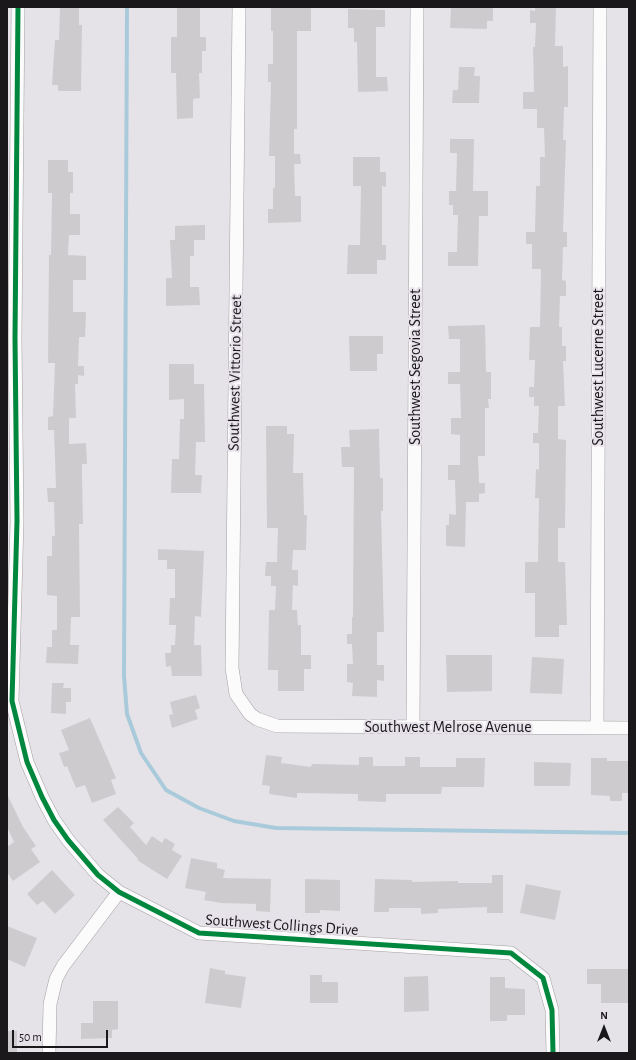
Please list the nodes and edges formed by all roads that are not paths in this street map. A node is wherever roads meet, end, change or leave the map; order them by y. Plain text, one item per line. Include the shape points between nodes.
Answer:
1 (18, 7) edge
2 (239, 7) edge
3 (417, 7) edge
4 (600, 7) edge
5 (11, 338) edge
6 (12, 521) edge
7 (9, 701) edge
8 (267, 724) joint
9 (413, 726) junction
10 (597, 728) junction
11 (629, 728) edge
12 (119, 892) junction
13 (49, 1053) edge
14 (553, 1053) edge

1 - 5 street, Southwest Collings Drive
2 - 8 street, Southwest Vittorio Street via 232,668 236,694 242,705 250,714
3 - 9 street, Southwest Segovia Street
4 - 10 street, Southwest Lucerne Street
5 - 6 street, Southwest Collings Drive
6 - 7 street, Southwest Collings Drive
7 - 12 street, Southwest Collings Drive via 32,776 54,820 86,862
8 - 9 street, Southwest Melrose Avenue via 290,727
9 - 10 street, Southwest Melrose Avenue
10 - 11 street, Southwest Melrose Avenue
12 - 13 street via 56,979 50,1004
12 - 14 street, Southwest Collings Drive via 199,933 511,953 543,978 552,1010

